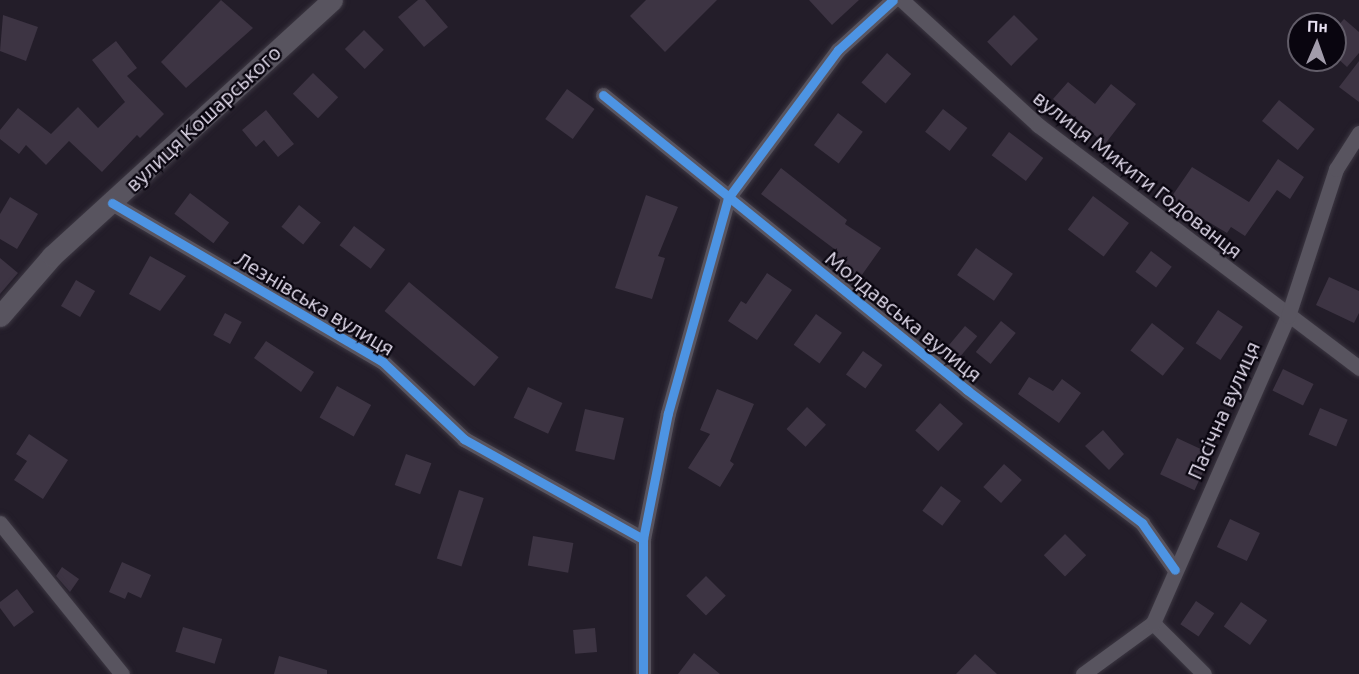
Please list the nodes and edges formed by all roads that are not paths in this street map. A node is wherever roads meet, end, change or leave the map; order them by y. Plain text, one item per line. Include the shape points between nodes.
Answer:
1 (332, 0) edge
2 (893, 0) edge
3 (902, 0) edge
4 (603, 95) dead end
5 (1359, 133) edge
6 (728, 198) junction
7 (112, 203) junction
8 (0, 316) edge
9 (1288, 316) junction
10 (1359, 368) edge
11 (0, 523) edge
12 (643, 538) junction
13 (1175, 570) junction
14 (1153, 623) junction
15 (122, 674) edge
16 (644, 674) edge
17 (1083, 674) edge
18 (1204, 674) edge

1 - 7 street, вулиця Кошарського
2 - 6 street via 838,50
3 - 9 street, вулиця Микити Годованця via 1038,125
4 - 6 street, Молдавська вулиця
5 - 9 street, Пасічна вулиця via 1336,169
6 - 12 street via 668,413
6 - 13 street, Молдавська вулиця via 967,390 1142,523
7 - 8 street, вулиця Кошарського via 52,256
7 - 12 street, Лезнівська вулиця via 382,362 464,440
9 - 10 street, вулиця Микити Годованця
9 - 13 street, Пасічна вулиця
11 - 15 street
12 - 16 street
13 - 14 street, Пасічна вулиця
14 - 17 street
14 - 18 street

